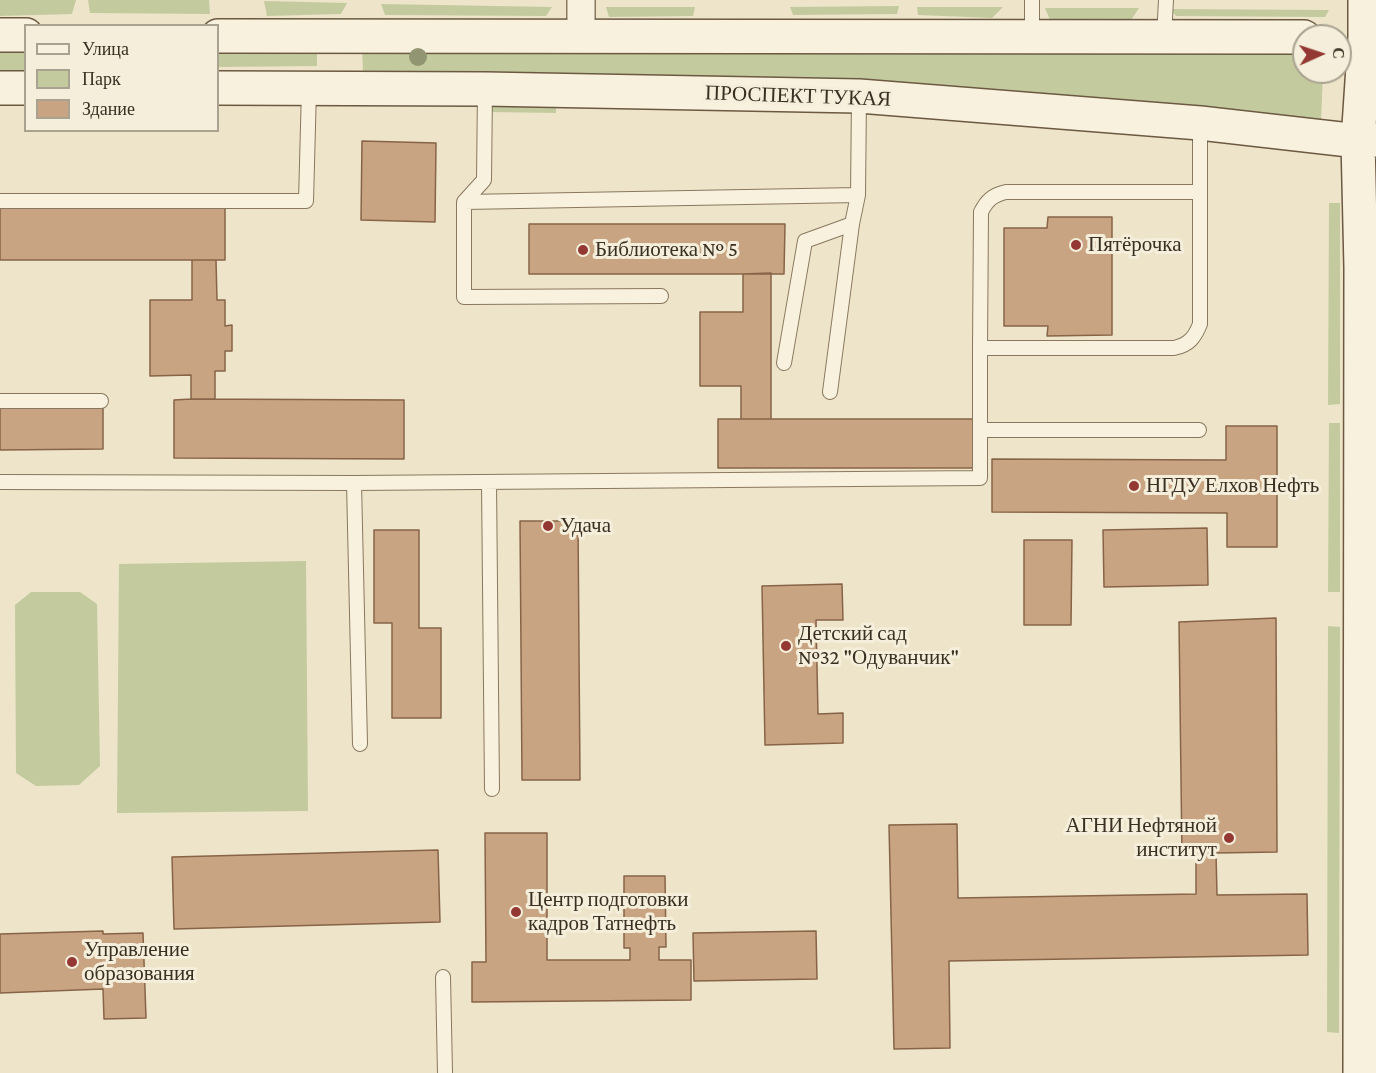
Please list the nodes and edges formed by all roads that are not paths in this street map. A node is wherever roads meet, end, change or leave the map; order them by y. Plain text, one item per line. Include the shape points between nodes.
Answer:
1 (581, 0) edge
2 (1032, 0) edge
3 (1166, 0) edge
4 (1365, 0) edge
5 (0, 35) edge
6 (24, 35) edge
7 (219, 36) edge
8 (326, 36) junction
9 (581, 36) junction
10 (1032, 37) junction
11 (1164, 37) junction
12 (1292, 37) edge
13 (1360, 37) edge
14 (0, 88) edge
15 (24, 88) edge
16 (219, 88) edge
17 (485, 88) junction
18 (318, 89) junction
19 (859, 96) junction
20 (1200, 123) junction
21 (1367, 140) edge
22 (1200, 192) junction
23 (858, 195) junction
24 (0, 201) edge
25 (464, 202) junction
26 (852, 224) junction
27 (660, 296) dead end
28 (980, 348) junction
29 (1368, 355) edge
30 (784, 363) dead end
31 (830, 392) dead end
32 (0, 400) edge
33 (101, 401) dead end
34 (980, 430) junction
35 (1199, 430) dead end
36 (0, 482) edge
37 (489, 482) junction
38 (354, 483) junction
39 (360, 744) dead end
40 (492, 789) dead end
41 (1368, 809) edge
42 (443, 977) dead end
43 (445, 1073) edge
44 (1360, 1073) edge

1 - 9 street
2 - 10 lane
3 - 11 lane
4 - 13 main road
5 - 6 main road
7 - 8 main road
8 - 9 main road
8 - 18 main road
9 - 10 main road
10 - 11 main road
11 - 12 main road
13 - 21 main road
14 - 15 main road
16 - 18 main road, ПРОСПЕКТ ТУКАЯ
17 - 18 main road, ПРОСПЕКТ ТУКАЯ
17 - 19 main road, ПРОСПЕКТ ТУКАЯ
17 - 25 lane via 484,180
18 - 24 lane via 306,201
19 - 20 main road, ПРОСПЕКТ ТУКАЯ
19 - 23 lane
20 - 21 main road, ПРОСПЕКТ ТУКАЯ
20 - 22 lane
21 - 29 main road via 1360,214
22 - 28 lane via 1200,324 1190,342 1174,348
22 - 28 lane via 996,194 981,212
23 - 25 lane
23 - 26 lane
25 - 27 lane via 464,297
26 - 30 lane via 805,241
26 - 31 lane
28 - 34 lane
29 - 41 main road
32 - 33 lane
34 - 35 lane
34 - 37 lane via 980,478
36 - 38 lane
37 - 38 lane
37 - 40 lane
38 - 39 lane
41 - 44 main road
42 - 43 lane

